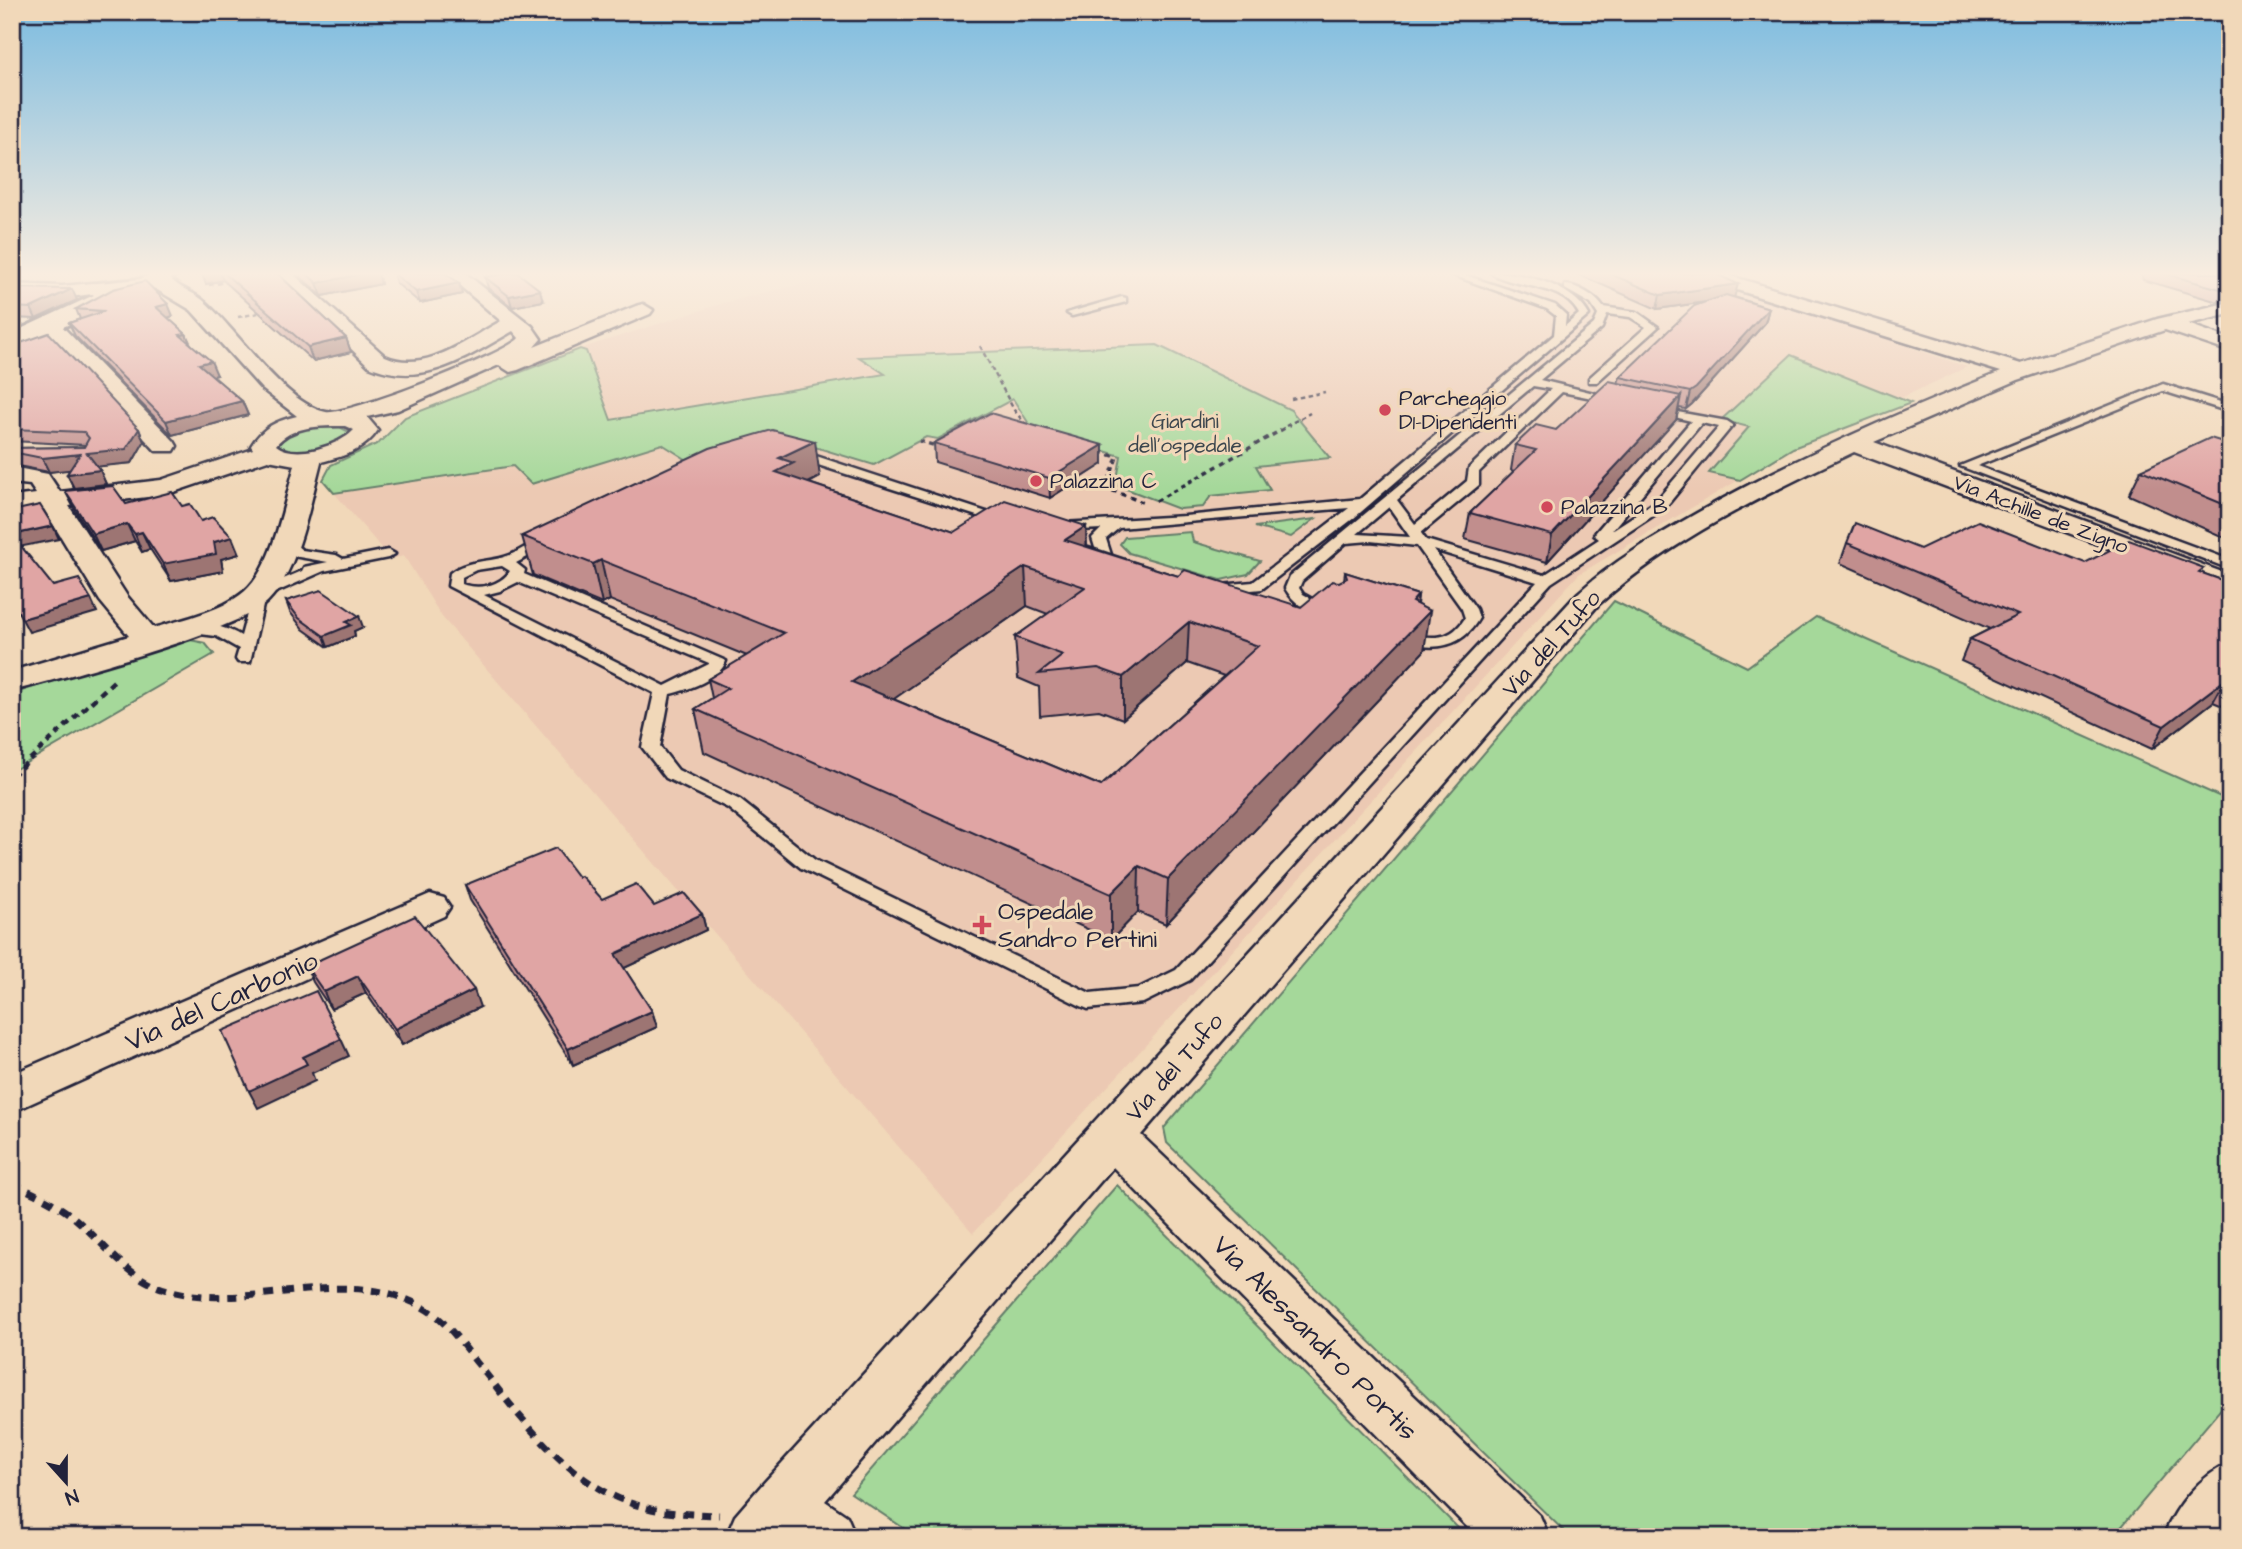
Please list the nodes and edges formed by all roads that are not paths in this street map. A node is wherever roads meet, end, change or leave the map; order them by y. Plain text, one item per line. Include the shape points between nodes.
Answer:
1 (69, 345) edge
2 (235, 345) edge
3 (360, 345) edge
4 (473, 345) edge
5 (524, 345) edge
6 (557, 345) edge
7 (1550, 345) edge
8 (1575, 345) edge
9 (1633, 345) edge
10 (1938, 345) edge
11 (2057, 345) edge
12 (2090, 345) edge
13 (2205, 345) edge
14 (2230, 356) edge
15 (2006, 366) junction
16 (1593, 380) dead end
17 (1532, 382) junction
18 (1560, 387) junction
19 (1634, 404) edge
20 (1647, 407) edge
21 (2230, 409) edge
22 (329, 419) junction
23 (1699, 419) junction
24 (366, 428) junction
25 (1853, 443) junction
26 (165, 446) dead end
27 (267, 452) junction
28 (783, 455) edge
29 (310, 456) junction
30 (17, 460) edge
31 (1390, 499) junction
32 (52, 500) junction
33 (1360, 503) junction
34 (12, 505) edge
35 (1018, 524) edge
36 (1115, 524) junction
37 (1420, 537) junction
38 (556, 538) edge
39 (1343, 539) junction
40 (1590, 548) junction
41 (279, 552) junction
42 (388, 554) dead end
43 (1113, 558) junction
44 (357, 559) junction
45 (505, 562) junction
46 (318, 569) junction
47 (516, 576) junction
48 (2227, 576) edge
49 (1546, 580) junction
50 (1117, 586) edge
51 (461, 589) junction
52 (1211, 589) edge
53 (258, 595) junction
54 (1334, 616) edge
55 (178, 629) junction
56 (147, 639) junction
57 (1416, 641) edge
58 (12, 681) edge
59 (663, 691) junction
60 (430, 907) dead end
61 (12, 1094) edge
62 (1112, 1137) junction
63 (2230, 1492) edge
64 (788, 1527) edge
65 (1519, 1537) edge
66 (2193, 1537) edge

1 - 26 street
2 - 22 street via 289,404
3 - 4 street via 377,361 396,369 446,361
5 - 22 street via 390,405
6 - 24 street via 403,408
7 - 33 lane
8 - 17 lane
9 - 16 lane
10 - 15 street
11 - 15 street, Via del Tufo
12 - 15 street, Via del Tufo
13 - 14 street
15 - 25 street, Via del Tufo
17 - 18 lane
17 - 31 lane
18 - 19 lane
18 - 37 lane via 1473,471 1474,482
20 - 23 lane
21 - 48 lane via 2163,387 1966,466
22 - 24 street via 355,420
22 - 27 street via 275,433 264,443
23 - 40 lane
23 - 40 lane via 1727,425 1660,505
24 - 29 street via 355,443
25 - 48 street, Via Achille de Zigno
25 - 62 street, Via del Tufo via 1748,494 1631,565 1588,599
27 - 29 street
27 - 32 street via 164,487
28 - 35 lane via 802,454
29 - 41 street
30 - 32 street
31 - 37 lane
31 - 39 lane
32 - 34 street
32 - 56 street via 115,601
33 - 36 lane
33 - 52 lane via 1257,586
36 - 43 lane via 1099,538
36 - 43 lane via 1049,531
37 - 39 lane
37 - 49 lane
37 - 57 lane via 1472,618 1459,635 1440,644
38 - 45 lane
39 - 54 lane via 1295,579 1292,589 1305,603
40 - 49 lane
41 - 44 lane
41 - 46 lane via 302,570
41 - 53 street
42 - 44 lane
43 - 50 lane via 1111,581
44 - 46 lane
45 - 47 lane via 518,570
45 - 51 lane via 483,562 462,570 453,581
46 - 53 lane
47 - 51 lane via 499,587
47 - 59 lane via 718,661 716,667
49 - 59 lane via 1183,975 1143,995 1088,1001 808,864 734,804 671,774 651,747
51 - 59 lane
53 - 55 street via 232,610
53 - 55 lane via 245,653 234,635
55 - 56 street
56 - 58 street
60 - 61 street, Via del Carbonio
62 - 64 street, Via del Tufo
62 - 65 street, Via Alessandro Portis
63 - 66 street

